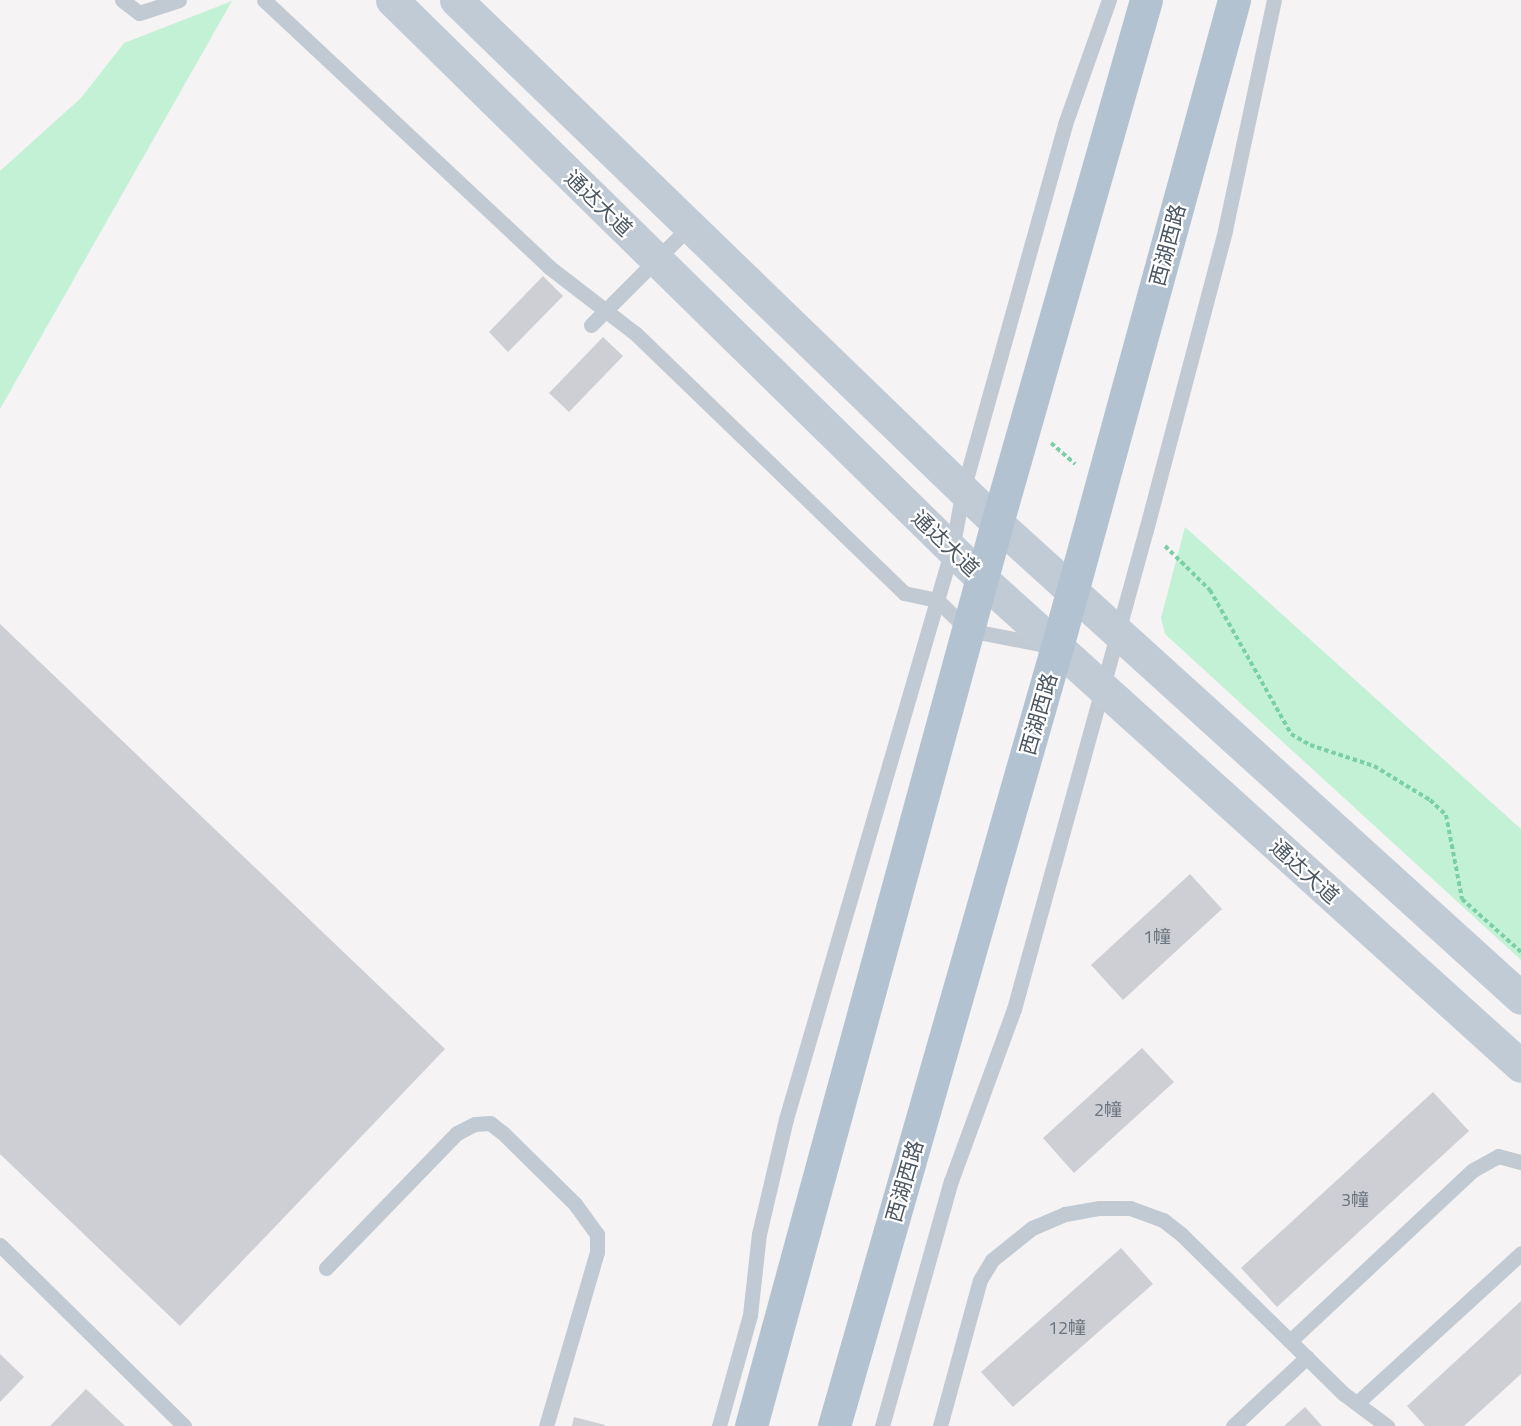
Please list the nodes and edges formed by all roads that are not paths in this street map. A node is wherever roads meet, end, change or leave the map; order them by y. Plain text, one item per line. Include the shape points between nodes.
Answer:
1 (122, 0) edge
2 (179, 0) edge
3 (264, 0) edge
4 (392, 0) edge
5 (456, 0) edge
6 (1109, 0) edge
7 (1146, 0) edge
8 (1234, 0) edge
9 (1274, 0) edge
10 (690, 226) junction
11 (656, 259) junction
12 (605, 310) junction
13 (591, 325) dead end
14 (963, 490) junction
15 (997, 523) junction
16 (952, 549) junction
17 (982, 579) junction
18 (1071, 592) junction
19 (937, 600) junction
20 (968, 630) junction
21 (1118, 634) junction
22 (1057, 647) junction
23 (1102, 688) junction
24 (1521, 998) edge
25 (1521, 1066) edge
26 (1521, 1162) edge
27 (0, 1245) edge
28 (1521, 1253) edge
29 (326, 1268) dead end
30 (1290, 1341) junction
31 (1307, 1358) junction
32 (1357, 1403) junction
33 (184, 1426) edge
34 (546, 1426) edge
35 (719, 1426) edge
36 (751, 1426) edge
37 (834, 1426) edge
38 (882, 1426) edge
39 (940, 1426) edge
40 (1233, 1426) edge
41 (1387, 1426) edge

1 - 2 lane via 139,12
3 - 12 lane via 549,267
4 - 11 main road, 通达大道
5 - 10 main road
6 - 14 lane via 1065,124
7 - 15 main road
8 - 18 main road, 西湖西路
9 - 21 lane via 1225,230
10 - 11 lane
10 - 14 main road
11 - 12 lane
11 - 16 main road, 通达大道
12 - 13 lane
12 - 19 lane via 636,334 904,593
14 - 15 main road
14 - 16 lane
15 - 17 main road
15 - 18 main road
16 - 17 main road, 通达大道
16 - 19 lane
17 - 20 main road
17 - 22 main road, 通达大道
18 - 21 main road
18 - 22 main road, 西湖西路
19 - 20 lane
19 - 35 lane via 786,1119 759,1234 750,1315
20 - 22 lane
20 - 36 main road
21 - 23 lane
21 - 24 main road
22 - 23 main road, 通达大道
22 - 37 main road, 西湖西路
23 - 25 main road, 通达大道
23 - 38 lane via 1014,1009 951,1181
26 - 30 lane via 1498,1156 1473,1170
27 - 33 lane
28 - 32 lane
29 - 34 lane via 458,1133 475,1124 490,1123 575,1204 597,1234 597,1252
30 - 31 lane
30 - 39 lane via 1163,1220 1130,1208 1065,1214 1032,1228 992,1260 980,1280
31 - 32 lane
31 - 40 lane
32 - 41 lane

